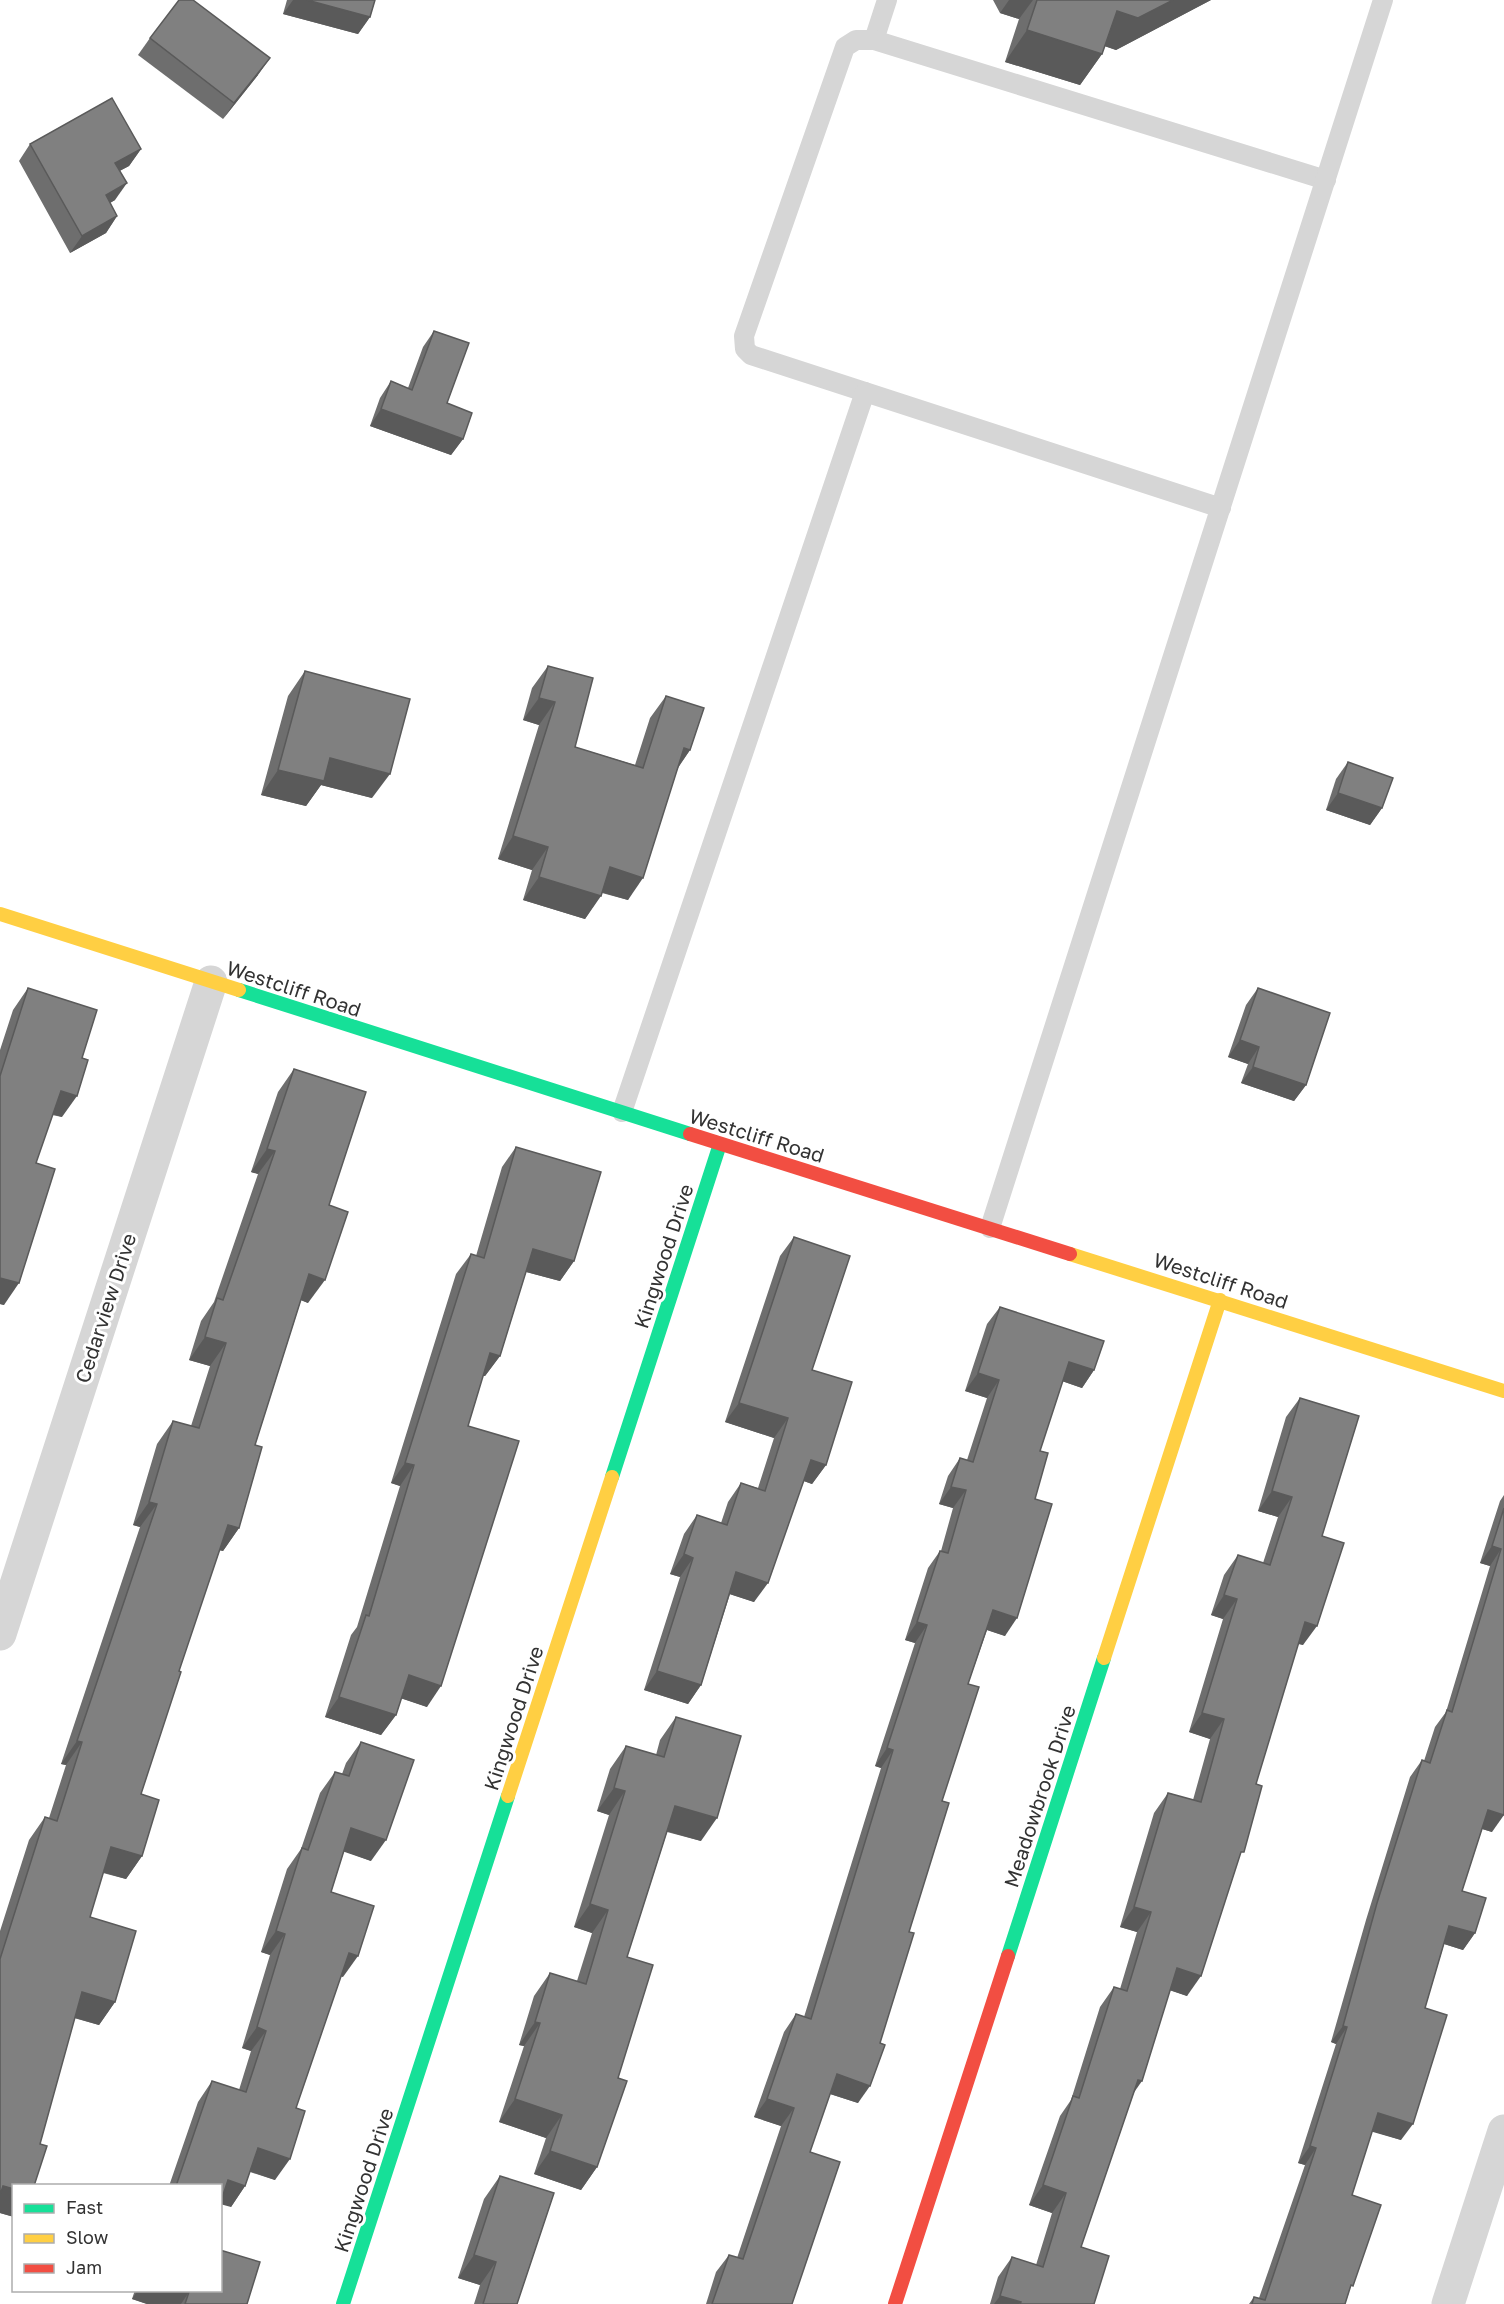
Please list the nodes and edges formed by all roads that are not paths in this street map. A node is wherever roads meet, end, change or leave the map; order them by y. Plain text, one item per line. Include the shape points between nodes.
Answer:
1 (887, 0) edge
2 (1383, 0) edge
3 (874, 40) junction
4 (1326, 180) junction
5 (865, 392) junction
6 (1221, 508) junction
7 (0, 914) edge
8 (211, 982) junction
9 (622, 1112) junction
10 (720, 1144) junction
11 (990, 1228) junction
12 (1220, 1300) junction
13 (1504, 1391) edge
14 (0, 1634) edge
15 (1504, 2131) edge
16 (343, 2304) edge
17 (895, 2304) edge
18 (1448, 2304) edge

1 - 3 lane
2 - 4 lane
3 - 4 lane
3 - 5 lane via 856,40 845,47 744,336 745,349 751,355
4 - 6 lane
5 - 6 lane
5 - 9 lane
6 - 11 lane
7 - 8 street, Westcliff Road
8 - 9 street, Westcliff Road
8 - 14 street, Cedarview Drive
9 - 10 street, Westcliff Road
10 - 11 street, Westcliff Road
10 - 16 street, Kingwood Drive
11 - 12 street, Westcliff Road
12 - 13 street, Westcliff Road
12 - 17 street, Meadowbrook Drive
15 - 18 street

